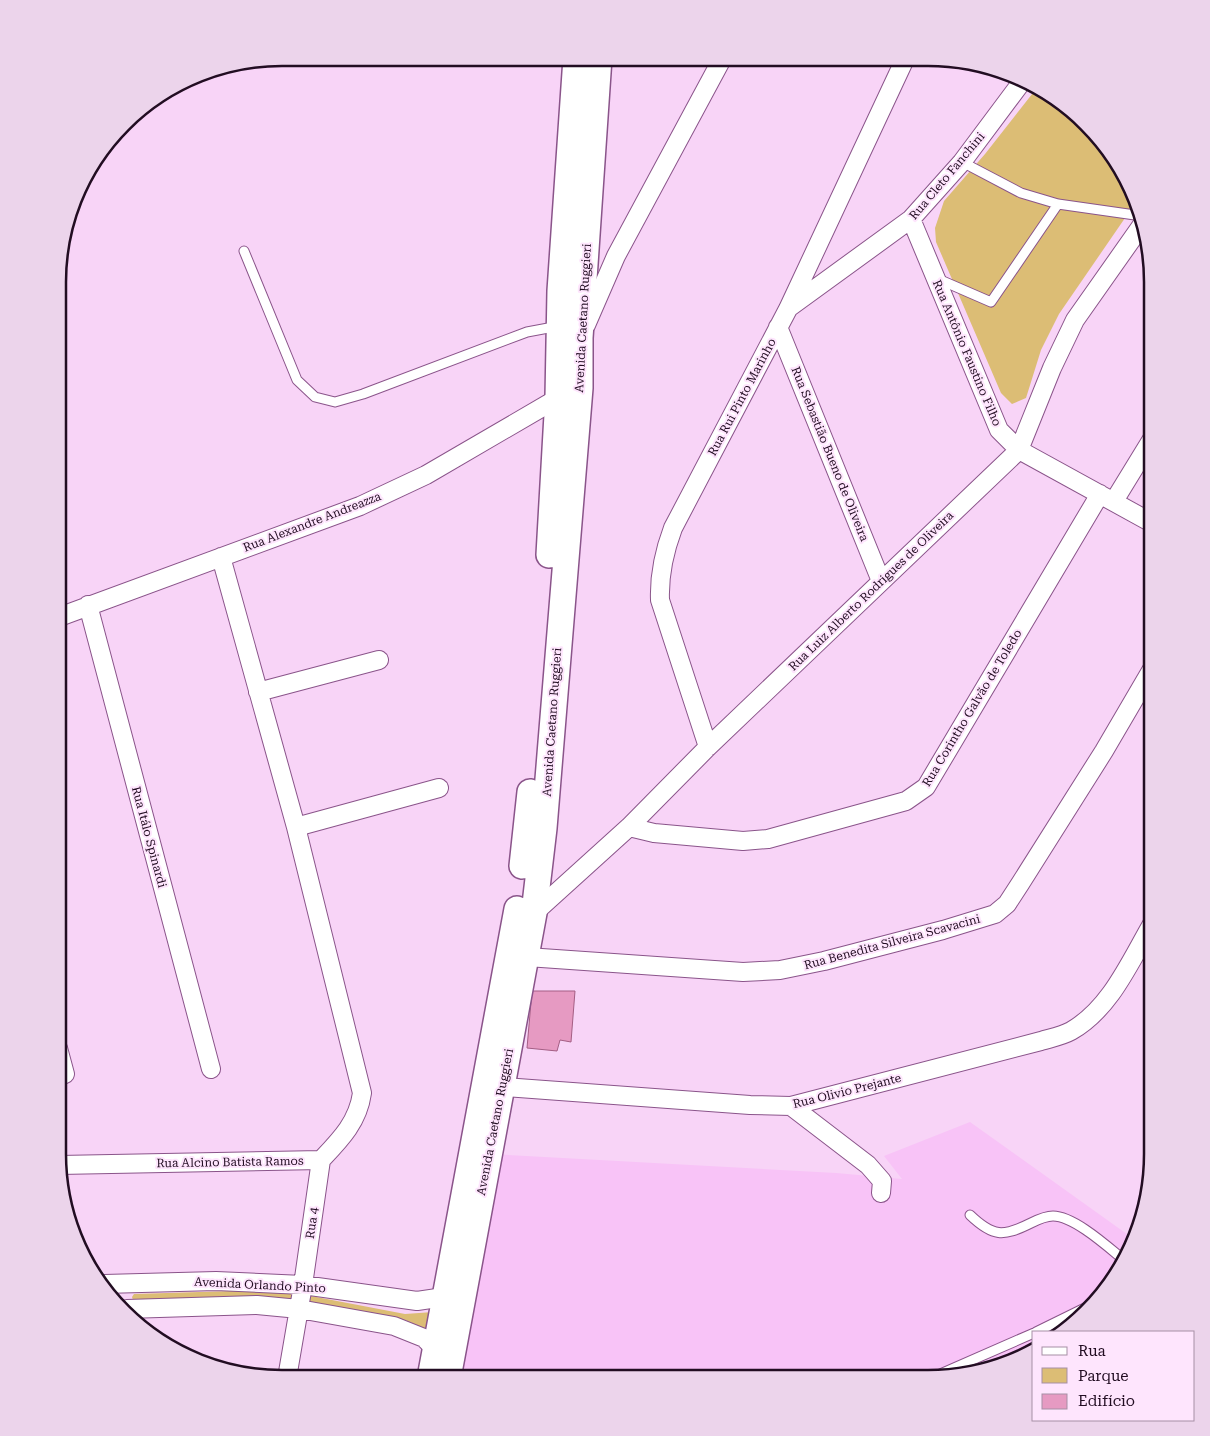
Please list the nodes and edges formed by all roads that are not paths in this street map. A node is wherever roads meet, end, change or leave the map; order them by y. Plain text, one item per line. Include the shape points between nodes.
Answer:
1 (575, 66) edge
2 (598, 66) edge
3 (718, 66) edge
4 (902, 66) edge
5 (1019, 86) edge
6 (962, 162) junction
7 (1058, 204) junction
8 (1133, 215) edge
9 (911, 219) junction
10 (1137, 231) edge
11 (244, 251) dead end
12 (616, 256) junction
13 (936, 278) junction
14 (585, 281) junction
15 (560, 291) junction
16 (788, 309) junction
17 (778, 327) junction
18 (570, 332) junction
19 (569, 393) junction
20 (1144, 449) edge
21 (1020, 450) junction
22 (1107, 498) junction
23 (1144, 519) edge
24 (221, 557) junction
25 (881, 581) junction
26 (88, 605) junction
27 (66, 613) edge
28 (379, 660) dead end
29 (1144, 683) edge
30 (258, 692) junction
31 (708, 747) junction
32 (439, 788) dead end
33 (629, 826) junction
34 (296, 827) junction
35 (534, 913) junction
36 (1144, 937) edge
37 (527, 957) junction
38 (211, 1069) dead end
39 (492, 1086) junction
40 (791, 1106) junction
41 (321, 1160) junction
42 (67, 1165) edge
43 (881, 1193) dead end
44 (970, 1215) dead end
45 (1119, 1256) edge
46 (112, 1283) edge
47 (303, 1285) junction
48 (444, 1297) junction
49 (131, 1309) edge
50 (299, 1309) junction
51 (1071, 1315) edge
52 (1039, 1331) edge
53 (1032, 1334) edge
54 (435, 1349) junction
55 (954, 1368) edge
56 (288, 1370) edge
57 (431, 1370) edge
58 (449, 1370) edge

1 - 15 main road, Avenida Caetano Ruggieri
2 - 14 main road, Avenida Caetano Ruggieri
3 - 12 street
4 - 16 street, Rua Rui Pinto Marinho
5 - 6 street, Rua Cleto Fanchini
6 - 7 lane via 1021,193
6 - 9 street, Rua Cleto Fanchini
7 - 8 lane
7 - 13 lane via 991,302
9 - 13 street, Rua Antônio Faustino Filho
9 - 16 street, Rua Cleto Fanchini
10 - 21 street, Rua Luiz Alberto Rodrigues de Oliveira via 1075,320
11 - 18 lane via 297,380 315,397 335,402 527,332
12 - 14 street
12 - 18 street
13 - 21 street, Rua Antônio Faustino Filho via 999,430
14 - 15 street
14 - 18 main road, Avenida Caetano Ruggieri
15 - 18 main road, Avenida Caetano Ruggieri
16 - 17 street, Rua Rui Pinto Marinho
17 - 25 street, Rua Sebastião Bueno de Oliveira
17 - 31 street, Rua Rui Pinto Marinho via 664,552 660,600
18 - 19 main road, Avenida Caetano Ruggieri
19 - 24 street, Rua Alexandre Andreazza via 426,475 360,506
19 - 35 main road, Avenida Caetano Ruggieri via 544,828
19 - 39 main road, Avenida Caetano Ruggieri via 522,867
20 - 22 street, Rua Corintho Galvão de Toledo
21 - 22 street, Rua Antônio Faustino Filho
21 - 25 street, Rua Luiz Alberto Rodrigues de Oliveira
22 - 23 street, Rua Antônio Faustino Filho
22 - 33 street, Rua Corintho Galvão de Toledo via 918,795 768,839 743,841 654,832
24 - 26 street, Rua Alexandre Andreazza
24 - 30 street
25 - 31 street, Rua Luiz Alberto Rodrigues de Oliveira
26 - 27 street, Rua Alexandre Andreazza
26 - 38 street, Rua Itálo Spinardi
28 - 30 street
29 - 37 street, Rua Benedita Silveira Scavacini via 1020,884 1007,904 994,914 780,970 743,972
30 - 34 street
31 - 33 street, Rua Luiz Alberto Rodrigues de Oliveira
32 - 34 street
33 - 35 street, Rua Luiz Alberto Rodrigues de Oliveira
34 - 41 street, Rua Alcino Batista Ramos via 362,1093 355,1121
35 - 37 main road, Avenida Caetano Ruggieri
36 - 40 street, Rua Olivio Prejante via 1095,1012 1070,1031
37 - 39 main road, Avenida Caetano Ruggieri
39 - 40 street, Rua Olivio Prejante via 750,1106
39 - 48 main road, Avenida Caetano Ruggieri
39 - 58 main road, Avenida Caetano Ruggieri
40 - 43 street via 868,1165 882,1182
41 - 42 street, Rua Alcino Batista Ramos
41 - 47 street, Rua 4
44 - 45 lane via 980,1225 999,1234 1053,1216 1068,1220
46 - 47 street, Avenida Orlando Pinto via 216,1281
47 - 48 street, Avenida Orlando Pinto via 416,1302
47 - 50 street, Rua 4
48 - 54 main road, Avenida Caetano Ruggieri
49 - 50 street, Avenida Orlando Pinto via 257,1306
50 - 54 street, Avenida Orlando Pinto via 394,1326 419,1335
50 - 56 street, Rua 4
51 - 52 lane
53 - 55 lane
54 - 57 main road, Avenida Caetano Ruggieri

